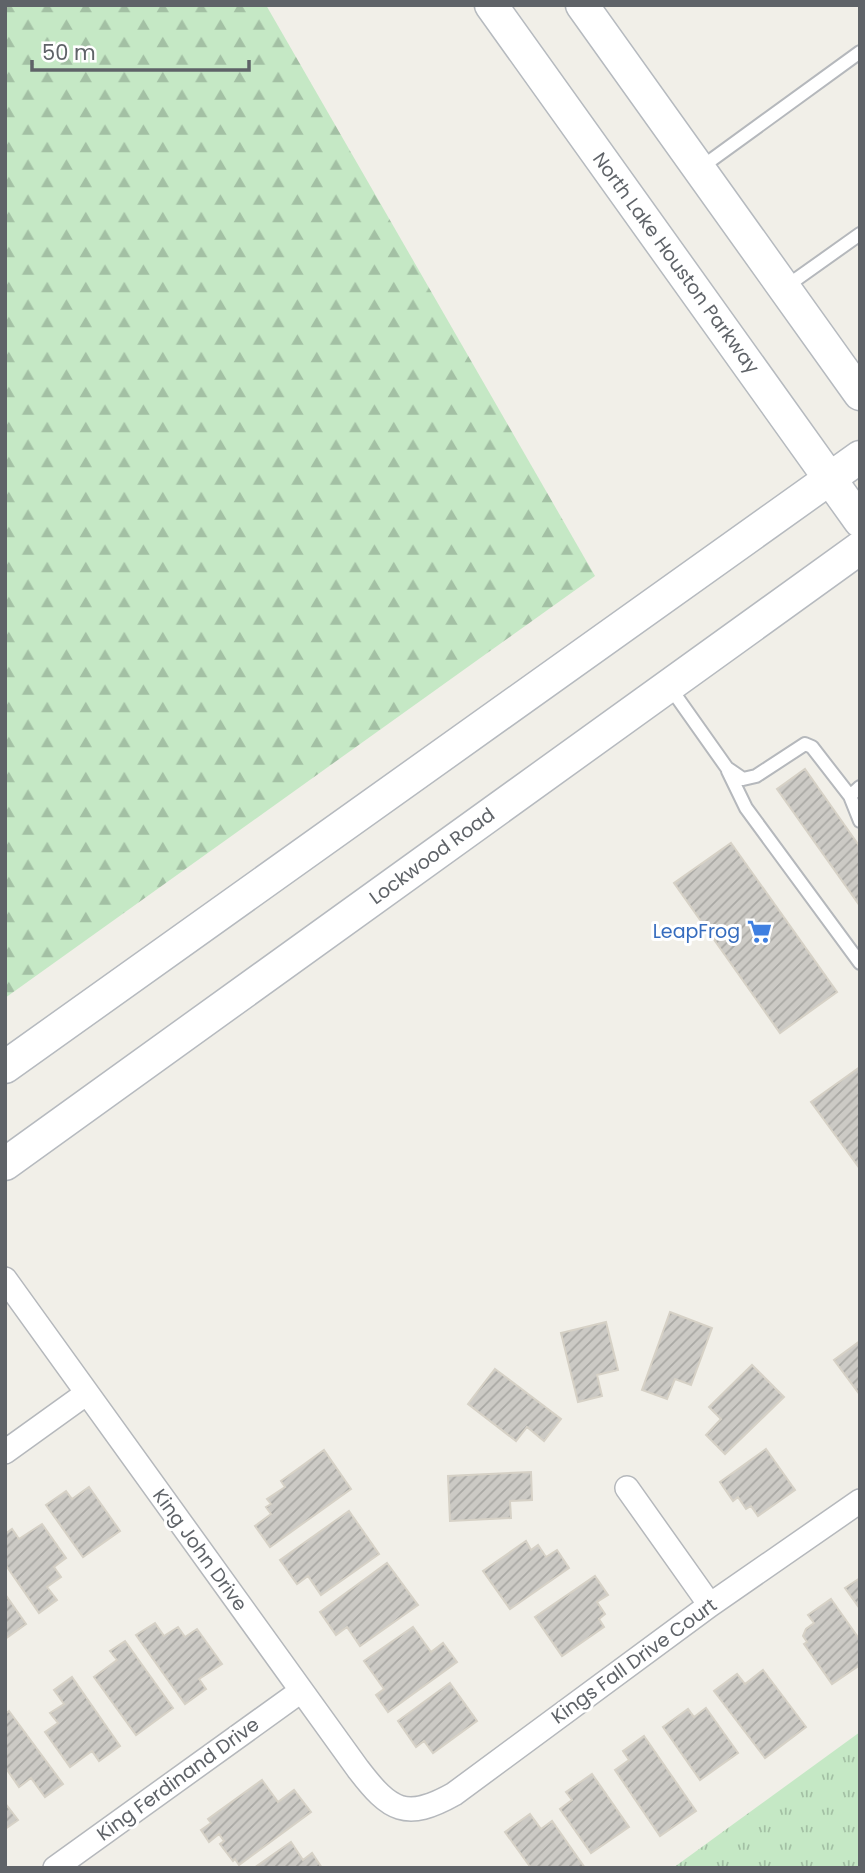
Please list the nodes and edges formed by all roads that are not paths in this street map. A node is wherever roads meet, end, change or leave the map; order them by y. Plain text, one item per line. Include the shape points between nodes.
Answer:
1 (491, 5) edge
2 (582, 5) edge
3 (859, 54) edge
4 (699, 169) junction
5 (860, 233) edge
6 (784, 288) junction
7 (860, 394) edge
8 (860, 457) edge
9 (829, 479) junction
10 (860, 521) edge
11 (860, 548) edge
12 (668, 685) junction
13 (727, 768) junction
14 (855, 791) edge
15 (860, 821) edge
16 (860, 963) edge
17 (5, 1067) edge
18 (5, 1164) edge
19 (5, 1279) edge
20 (87, 1393) junction
21 (5, 1452) edge
22 (627, 1488) dead end
23 (860, 1500) edge
24 (710, 1605) junction
25 (301, 1690) junction
26 (405, 1810) joint
27 (55, 1868) edge

1 - 9 main road, North Lake Houston Parkway
2 - 4 main road
3 - 4 lane
4 - 6 main road
5 - 6 lane
6 - 7 main road
8 - 9 main road
9 - 10 main road, North Lake Houston Parkway
9 - 17 main road
11 - 12 main road, Lockwood Road
12 - 13 lane
12 - 18 main road, Lockwood Road
13 - 14 lane via 743,779 757,776 805,744
13 - 16 lane via 746,808
14 - 15 lane
19 - 20 street, King John Drive
20 - 21 street
20 - 25 street, King John Drive
22 - 24 street
23 - 24 street, Kings Fall Drive Court
24 - 26 street, Kings Fall Drive Court via 454,1794 430,1807
25 - 26 street, King John Drive via 371,1786
25 - 27 street, King Ferdinand Drive

